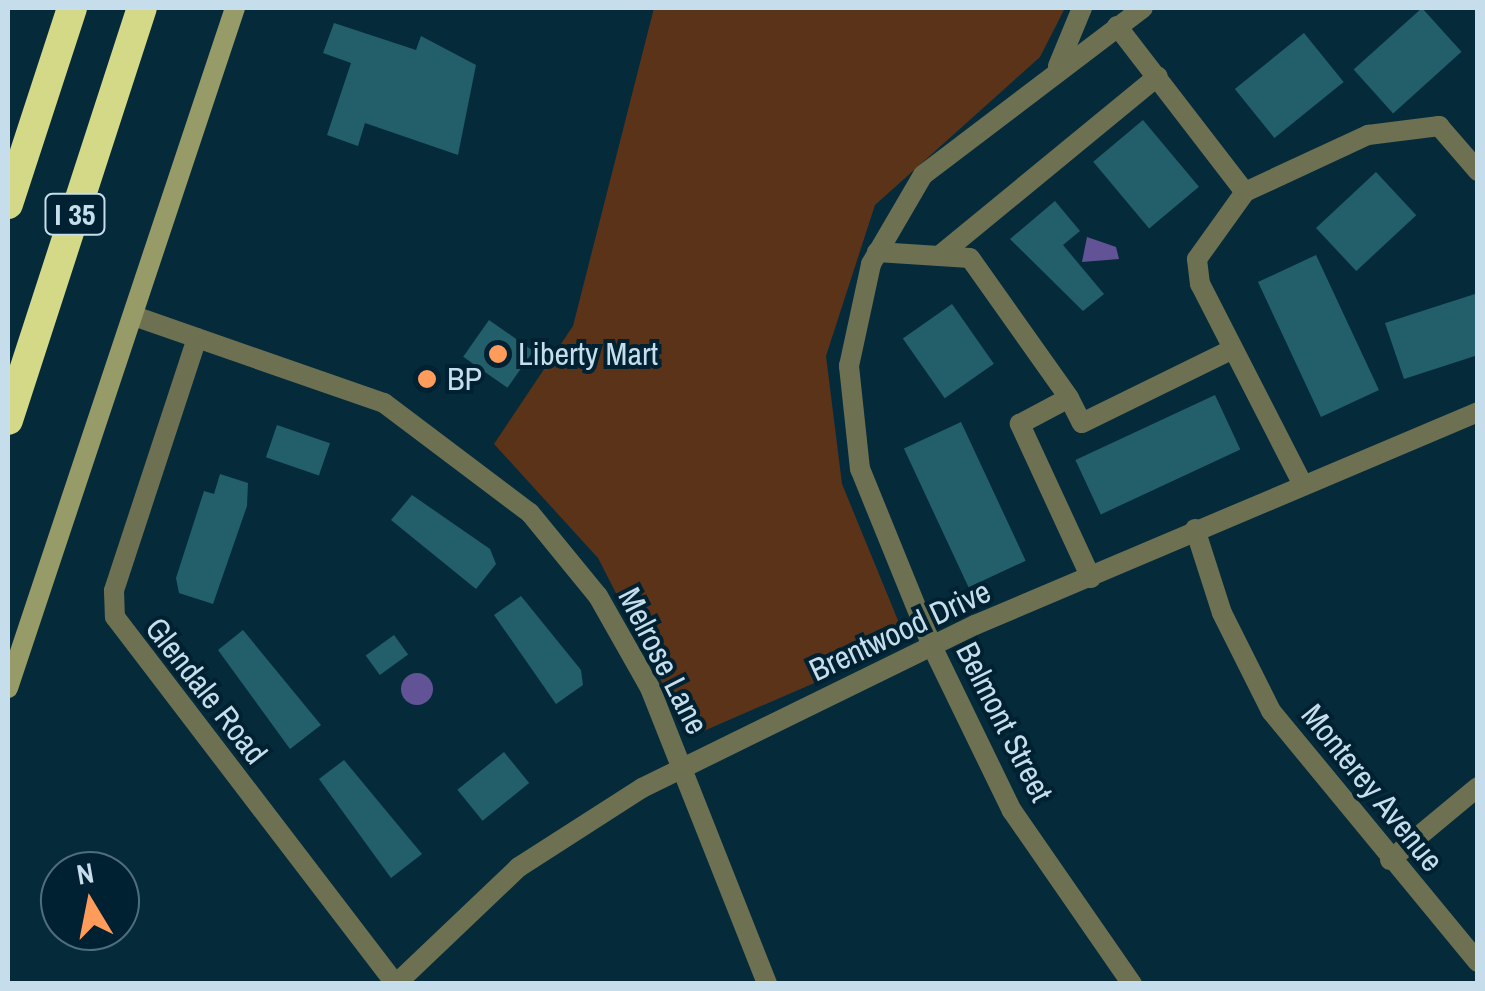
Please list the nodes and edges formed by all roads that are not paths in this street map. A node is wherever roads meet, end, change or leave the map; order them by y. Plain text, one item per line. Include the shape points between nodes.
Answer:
1 (72, 8) edge
2 (142, 8) edge
3 (235, 8) edge
4 (1082, 8) edge
5 (1143, 8) edge
6 (1117, 26) junction
7 (1056, 70) junction
8 (1158, 76) junction
9 (1478, 171) edge
10 (1245, 192) junction
11 (8, 204) edge
12 (877, 252) junction
13 (939, 256) junction
14 (134, 316) junction
15 (197, 338) junction
16 (1233, 349) junction
17 (1069, 398) junction
18 (1478, 412) edge
19 (8, 420) edge
20 (1302, 483) junction
21 (1195, 529) junction
22 (1091, 578) junction
23 (932, 646) junction
24 (8, 688) edge
25 (683, 770) junction
26 (1478, 787) edge
27 (1390, 860) junction
28 (1478, 962) edge
29 (396, 984) edge
30 (767, 984) edge
31 (1132, 984) edge

1 - 11 highway, I 35
2 - 19 highway, I 35
3 - 14 street
4 - 7 street, Belmont Street
5 - 6 street, Belmont Street
6 - 7 street, Belmont Street
6 - 8 street
7 - 12 street, Belmont Street via 923,174
8 - 10 street
8 - 13 street
9 - 10 street via 1451,132 1426,125 1368,134
10 - 16 street via 1197,259 1200,284
12 - 13 street
12 - 23 street, Belmont Street via 853,331 852,435
13 - 17 street via 970,258
14 - 15 street, Melrose Lane
14 - 24 street
15 - 25 street, Melrose Lane via 384,404 483,470 598,596
15 - 29 street, Glendale Road via 114,591 115,617
16 - 17 street via 1082,422
16 - 20 street
17 - 22 street via 1020,424
18 - 20 street, Brentwood Drive
20 - 21 street, Brentwood Drive
21 - 22 street, Brentwood Drive
21 - 27 street, Monterey Avenue via 1222,613 1272,711
22 - 23 street, Brentwood Drive
23 - 25 street, Brentwood Drive
23 - 31 street, Belmont Street via 1012,811
25 - 29 street, Brentwood Drive via 546,847
25 - 30 street, Melrose Lane
26 - 27 street
27 - 28 street, Monterey Avenue

